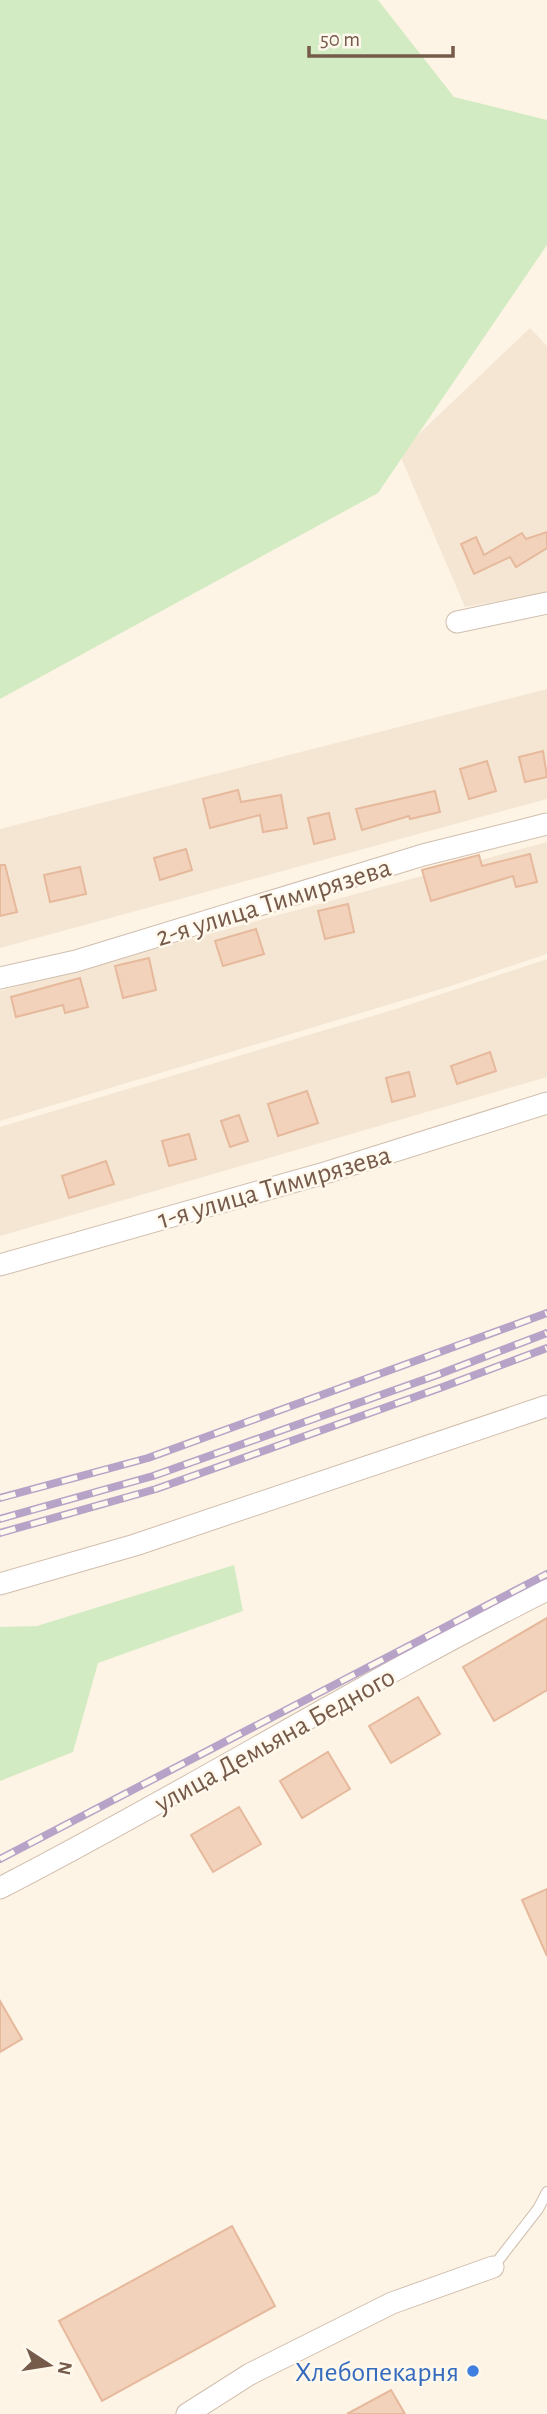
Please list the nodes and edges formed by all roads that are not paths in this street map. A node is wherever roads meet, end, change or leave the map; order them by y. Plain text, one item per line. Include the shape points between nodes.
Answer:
1 (547, 603) edge
2 (457, 622) dead end
3 (547, 824) edge
4 (0, 978) edge
5 (547, 1103) edge
6 (0, 1265) edge
7 (547, 1406) edge
8 (0, 1584) edge
9 (547, 1590) edge
10 (0, 1888) edge
11 (547, 2192) edge
12 (493, 2267) joint
13 (187, 2414) edge

1 - 2 street
3 - 4 street, 2-я улица Тимирязева via 423,855 76,961
5 - 6 street, 1-я улица Тимирязева via 328,1172
7 - 8 street via 135,1545
9 - 10 street, улица Демьяна Бедного
11 - 12 lane
12 - 13 street via 393,2303 250,2374

